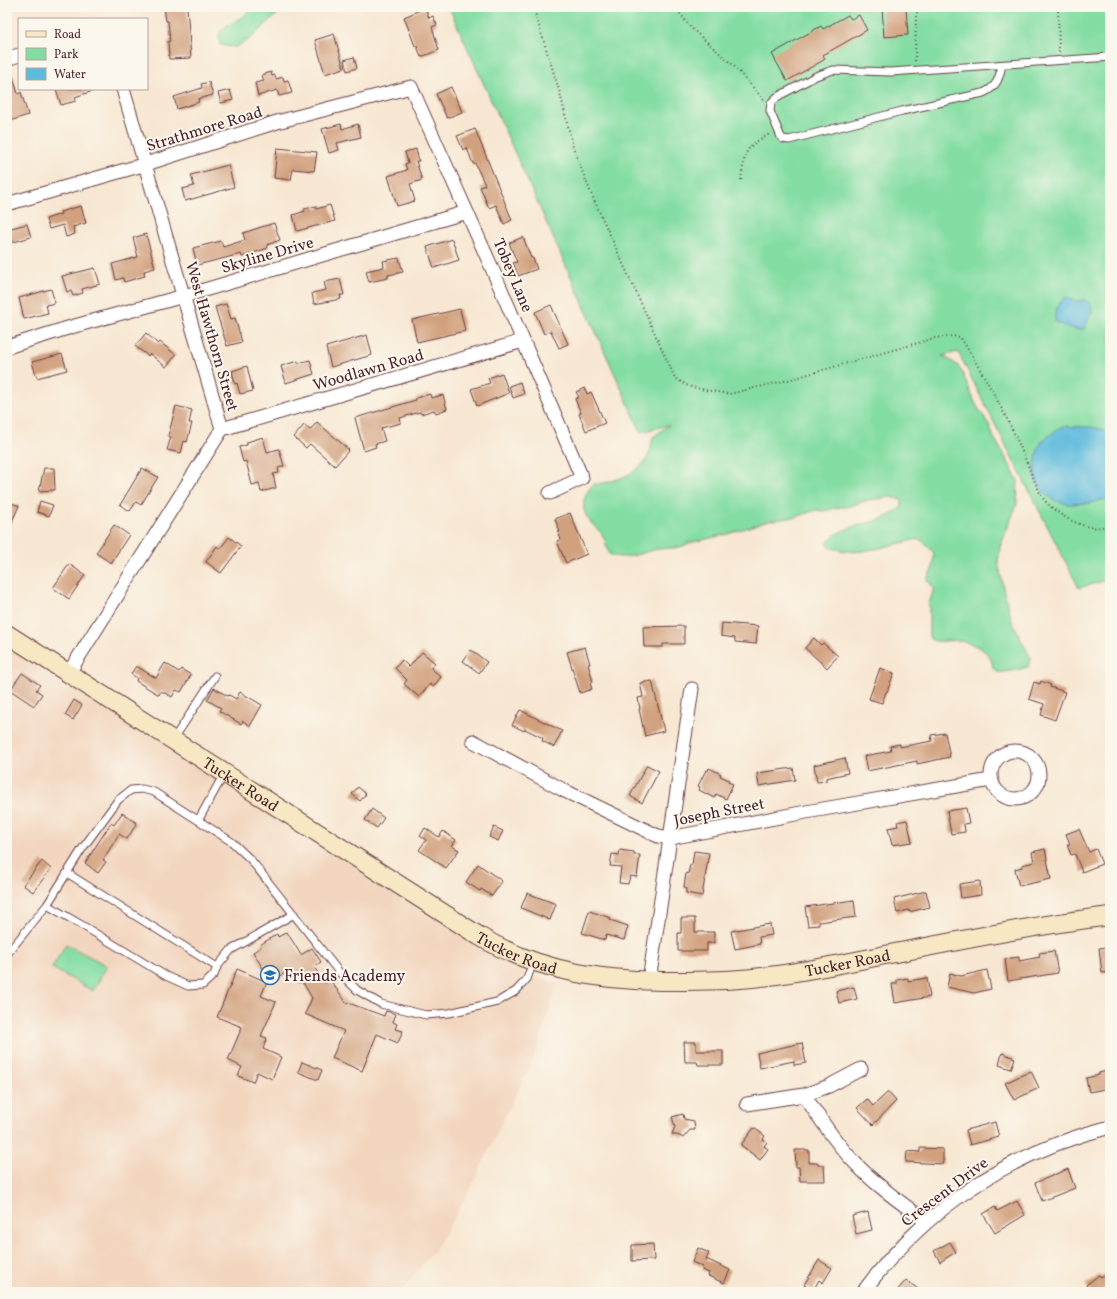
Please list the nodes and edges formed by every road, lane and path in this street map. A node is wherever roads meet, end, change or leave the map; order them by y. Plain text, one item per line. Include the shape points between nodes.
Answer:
1 (532, 7) edge
2 (675, 7) edge
3 (842, 7) edge
4 (857, 7) edge
5 (919, 7) edge
6 (1058, 7) edge
7 (18, 55) edge
8 (1110, 57) edge
9 (7, 58) edge
10 (1060, 61) junction
11 (1002, 65) junction
12 (915, 70) junction
13 (411, 87) joint
14 (123, 90) edge
15 (771, 103) junction
16 (778, 130) junction
17 (146, 164) junction
18 (741, 180) dead end
19 (7, 204) edge
20 (467, 212) junction
21 (184, 296) junction
22 (524, 341) junction
23 (7, 347) edge
24 (222, 429) junction
25 (550, 493) dead end
26 (1110, 524) edge
27 (7, 634) edge
28 (68, 674) junction
29 (214, 676) dead end
30 (692, 688) dead end
31 (173, 741) junction
32 (474, 741) dead end
33 (224, 774) junction
34 (991, 780) dead end
35 (198, 819) junction
36 (670, 838) junction
37 (67, 873) junction
38 (46, 905) junction
39 (294, 914) junction
40 (1110, 916) edge
41 (7, 954) edge
42 (533, 962) junction
43 (217, 967) junction
44 (649, 981) junction
45 (861, 1069) dead end
46 (804, 1095) junction
47 (747, 1104) dead end
48 (1110, 1127) edge
49 (927, 1222) junction
50 (863, 1292) edge

1 - 26 path via 560,93 573,147 590,191 675,378 688,386 729,394 935,338 960,338 983,375 1042,496 1050,506 1066,518 1081,524 1096,528
2 - 15 path via 691,28 733,65 763,99
3 - 4 path
5 - 12 path via 916,16
6 - 10 path
7 - 9 street
8 - 10 lane
10 - 11 lane
11 - 12 lane
11 - 16 lane via 997,82 992,89 983,93 789,140 783,139
12 - 15 lane via 833,70 816,76 777,97
13 - 17 street, Strathmore Road via 277,122
13 - 20 street, Tobey Lane
14 - 17 street, West Hawthorn Street
15 - 16 lane via 770,111
16 - 18 path via 751,145 743,162
17 - 19 street, Strathmore Road
17 - 21 street, West Hawthorn Street
20 - 21 street, Skyline Drive
20 - 22 street, Tobey Lane
21 - 23 street, Skyline Drive
21 - 24 street, West Hawthorn Street
22 - 24 street, Woodlawn Road
22 - 25 street, Tobey Lane via 582,478
24 - 28 street, West Hawthorn Street
27 - 28 main road, Tucker Road
28 - 31 main road, Tucker Road
29 - 31 lane
30 - 36 street
31 - 33 main road, Tucker Road
32 - 36 street, Joseph Street via 565,791 658,836
33 - 35 lane
33 - 42 main road, Tucker Road via 479,936 505,951
34 - 36 street, Joseph Street
35 - 37 lane via 154,792 131,790 118,800
35 - 39 lane via 232,842 251,860
36 - 44 street
37 - 38 lane
37 - 43 lane
38 - 41 lane
38 - 43 lane via 166,976 188,986 203,985 214,975
39 - 42 lane via 340,972 358,990 381,1004 426,1015 449,1013 497,1002 516,991 527,979
39 - 43 lane via 231,950
40 - 44 main road, Tucker Road via 1018,930 771,976 736,980
42 - 44 main road, Tucker Road via 599,977
45 - 46 street via 829,1086
46 - 47 street
46 - 49 street via 831,1135 858,1166
48 - 49 street, Crescent Drive via 1059,1143 1010,1164 984,1179
49 - 50 street, Crescent Drive via 892,1256

